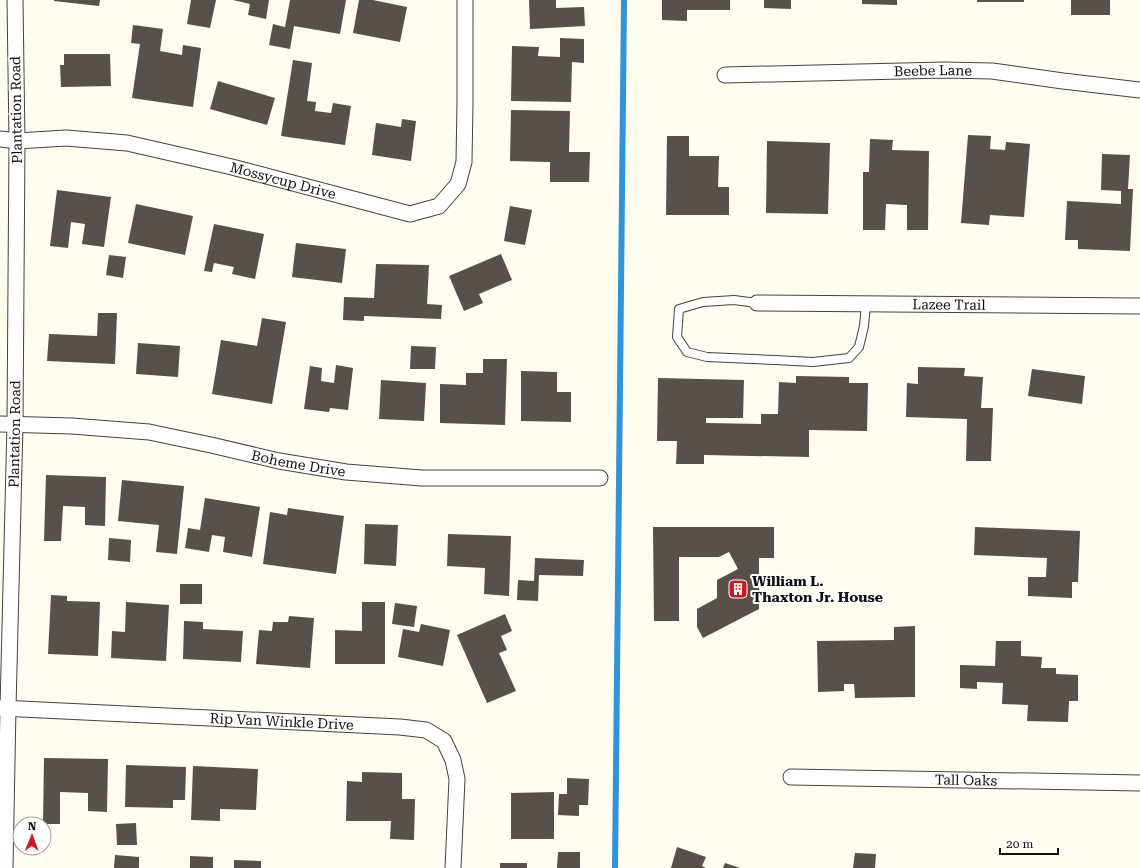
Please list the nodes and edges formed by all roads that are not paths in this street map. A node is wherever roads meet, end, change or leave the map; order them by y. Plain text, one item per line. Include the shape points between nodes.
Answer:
1 (15, 0) edge
2 (464, 0) edge
3 (724, 75) dead end
4 (1140, 90) edge
5 (0, 139) edge
6 (17, 141) junction
7 (757, 303) joint
8 (866, 304) junction
9 (1140, 306) edge
10 (0, 424) edge
11 (15, 424) junction
12 (600, 478) dead end
13 (4, 708) edge
14 (791, 778) dead end
15 (1140, 783) edge
16 (453, 862) edge
17 (5, 868) edge

1 - 6 street, Plantation Road
2 - 6 street, Mossycup Drive via 464,162 458,184 439,206 410,214 232,167 126,143 66,138
3 - 4 street, Beebe Lane via 992,71
5 - 6 street, Mossycup Drive
6 - 11 street, Plantation Road
7 - 8 street, Lazee Trail
7 - 8 lane via 734,300 703,302 679,309 677,337 687,352 707,358 813,362 849,358 860,348
8 - 9 street, Lazee Trail
10 - 11 street, Boheme Drive
11 - 12 street, Boheme Drive via 149,432 279,461 346,472 422,478
11 - 13 street, Plantation Road
13 - 16 street, Rip Van Winkle Drive via 426,730 444,741 453,760 456,779
13 - 17 street, Plantation Road
14 - 15 street, Tall Oaks

